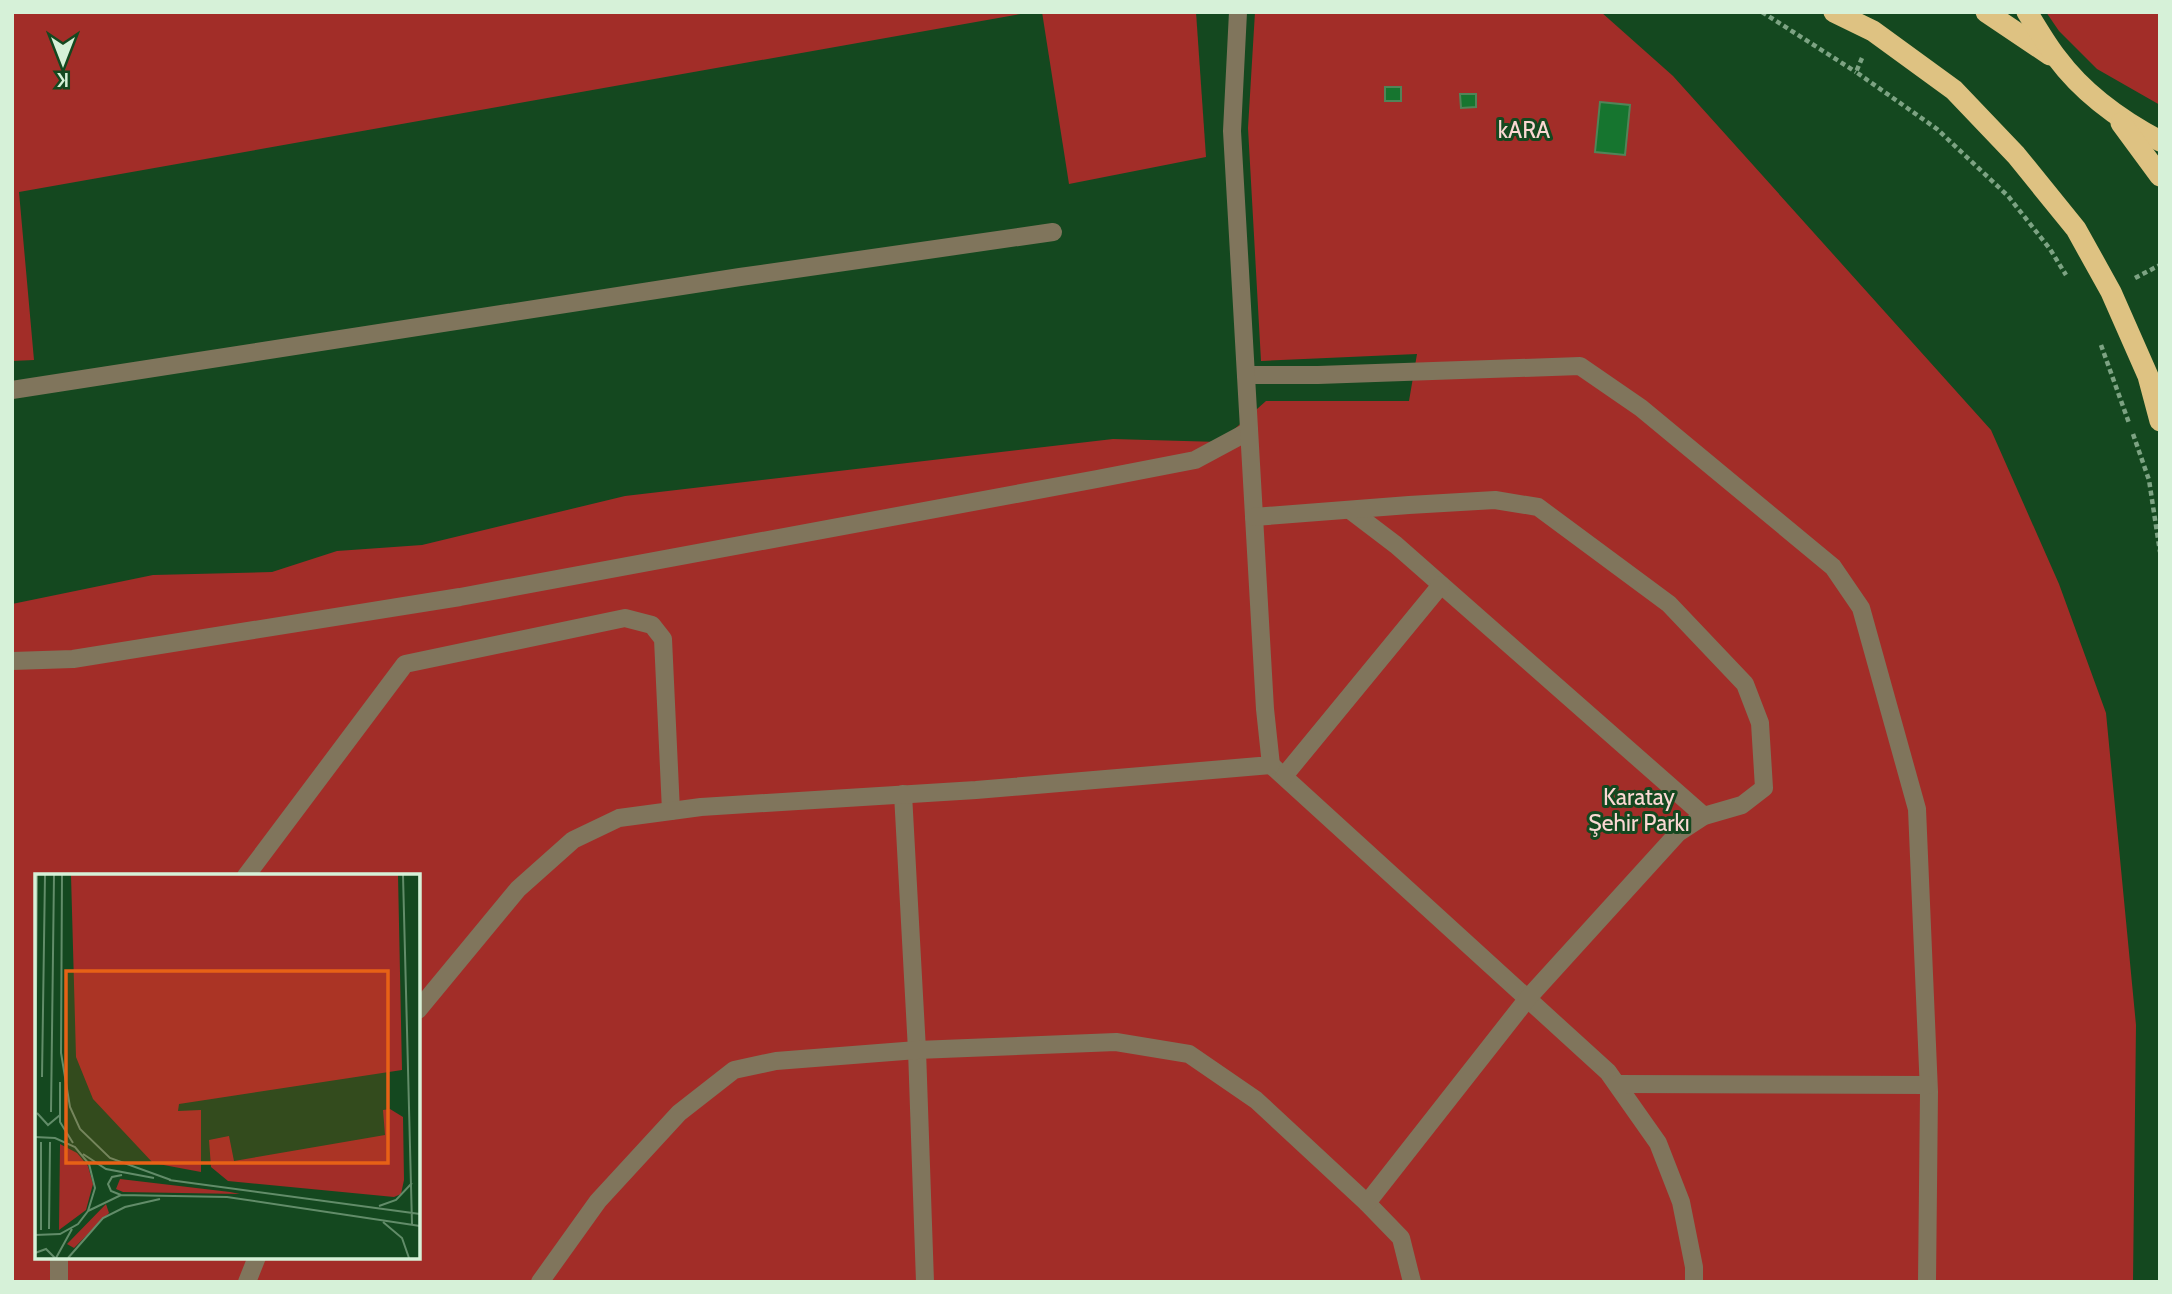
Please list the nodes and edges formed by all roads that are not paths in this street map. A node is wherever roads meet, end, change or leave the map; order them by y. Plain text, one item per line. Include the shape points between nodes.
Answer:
1 (1238, 12) edge
2 (1834, 12) edge
3 (1986, 12) edge
4 (2027, 12) edge
5 (2058, 60) junction
6 (2111, 110) junction
7 (2160, 141) edge
8 (2160, 176) edge
9 (1053, 232) dead end
10 (1246, 375) junction
11 (12, 390) edge
12 (2160, 421) edge
13 (1249, 431) junction
14 (1350, 510) junction
15 (1254, 517) junction
16 (1441, 585) junction
17 (12, 661) edge
18 (1278, 771) junction
19 (903, 794) junction
20 (671, 811) junction
21 (1704, 816) junction
22 (248, 874) edge
23 (1528, 998) junction
24 (420, 1008) edge
25 (917, 1050) junction
26 (1617, 1084) junction
27 (1928, 1085) junction
28 (1367, 1203) junction
29 (59, 1259) edge
30 (256, 1259) edge
31 (59, 1282) edge
32 (247, 1282) edge
33 (541, 1282) edge
34 (925, 1282) edge
35 (1412, 1282) edge
36 (1694, 1282) edge
37 (1927, 1282) edge

1 - 10 street via 1233,131
2 - 12 highway via 1873,31 1954,90 2076,229 2138,352
3 - 5 highway
4 - 5 highway
5 - 6 highway
6 - 7 highway
6 - 8 highway
9 - 11 street
10 - 13 street
10 - 27 street via 1580,366 1641,408 1833,567 1861,608 1917,809
13 - 15 street
13 - 17 street via 1195,460 1097,479 460,597 74,659
14 - 15 street
14 - 16 street
14 - 21 street via 1496,500 1538,507 1669,604 1745,684 1760,723 1764,788 1742,804
15 - 18 street via 1265,709
16 - 18 street
16 - 21 street
18 - 19 street
18 - 23 street
19 - 20 street
19 - 25 street
20 - 22 street via 663,639 652,625 625,618 405,664
20 - 24 street via 619,818 573,840 518,889
21 - 23 street via 1678,833
23 - 26 street
23 - 28 street
25 - 28 street via 1116,1042 1189,1054 1256,1100
25 - 33 street via 776,1061 734,1070 679,1113 607,1191
25 - 34 street
26 - 27 street
26 - 36 street via 1658,1143 1681,1202
27 - 37 street
28 - 35 street via 1401,1238
29 - 31 street
30 - 32 street

